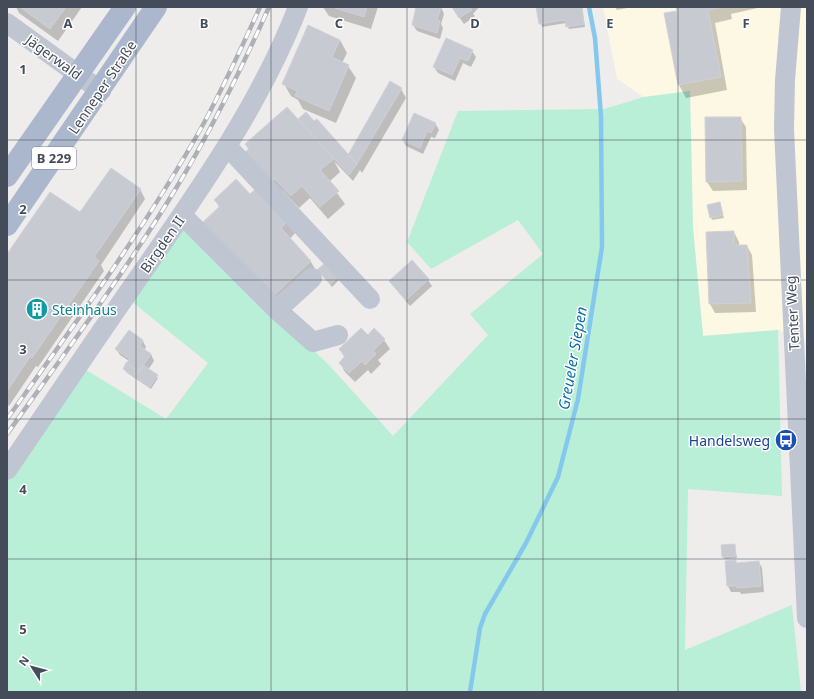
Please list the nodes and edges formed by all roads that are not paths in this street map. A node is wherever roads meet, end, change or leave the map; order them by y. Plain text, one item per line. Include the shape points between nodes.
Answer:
1 (125, 7) edge
2 (156, 7) edge
3 (298, 7) edge
4 (791, 7) edge
5 (7, 23) edge
6 (78, 75) junction
7 (101, 90) junction
8 (227, 146) junction
9 (7, 176) edge
10 (182, 215) junction
11 (7, 225) edge
12 (312, 278) dead end
13 (370, 299) dead end
14 (277, 310) junction
15 (338, 335) dead end
16 (7, 470) edge
17 (805, 534) edge
18 (807, 618) edge

1 - 6 main road, Lenneper Straße / B 229
2 - 7 main road, Lenneper Straße / B 229
3 - 8 street, Birgden II via 265,77
4 - 17 street, Tenter Weg via 784,128
5 - 6 street, Jägerwald
6 - 7 street, Jägerwald
6 - 9 main road, Lenneper Straße / B 229
7 - 11 main road, Lenneper Straße / B 229
8 - 10 street, Birgden II
8 - 13 street
10 - 14 street
10 - 16 street, Birgden II
12 - 14 street
14 - 15 street via 313,342
17 - 18 street, Tenter Weg

